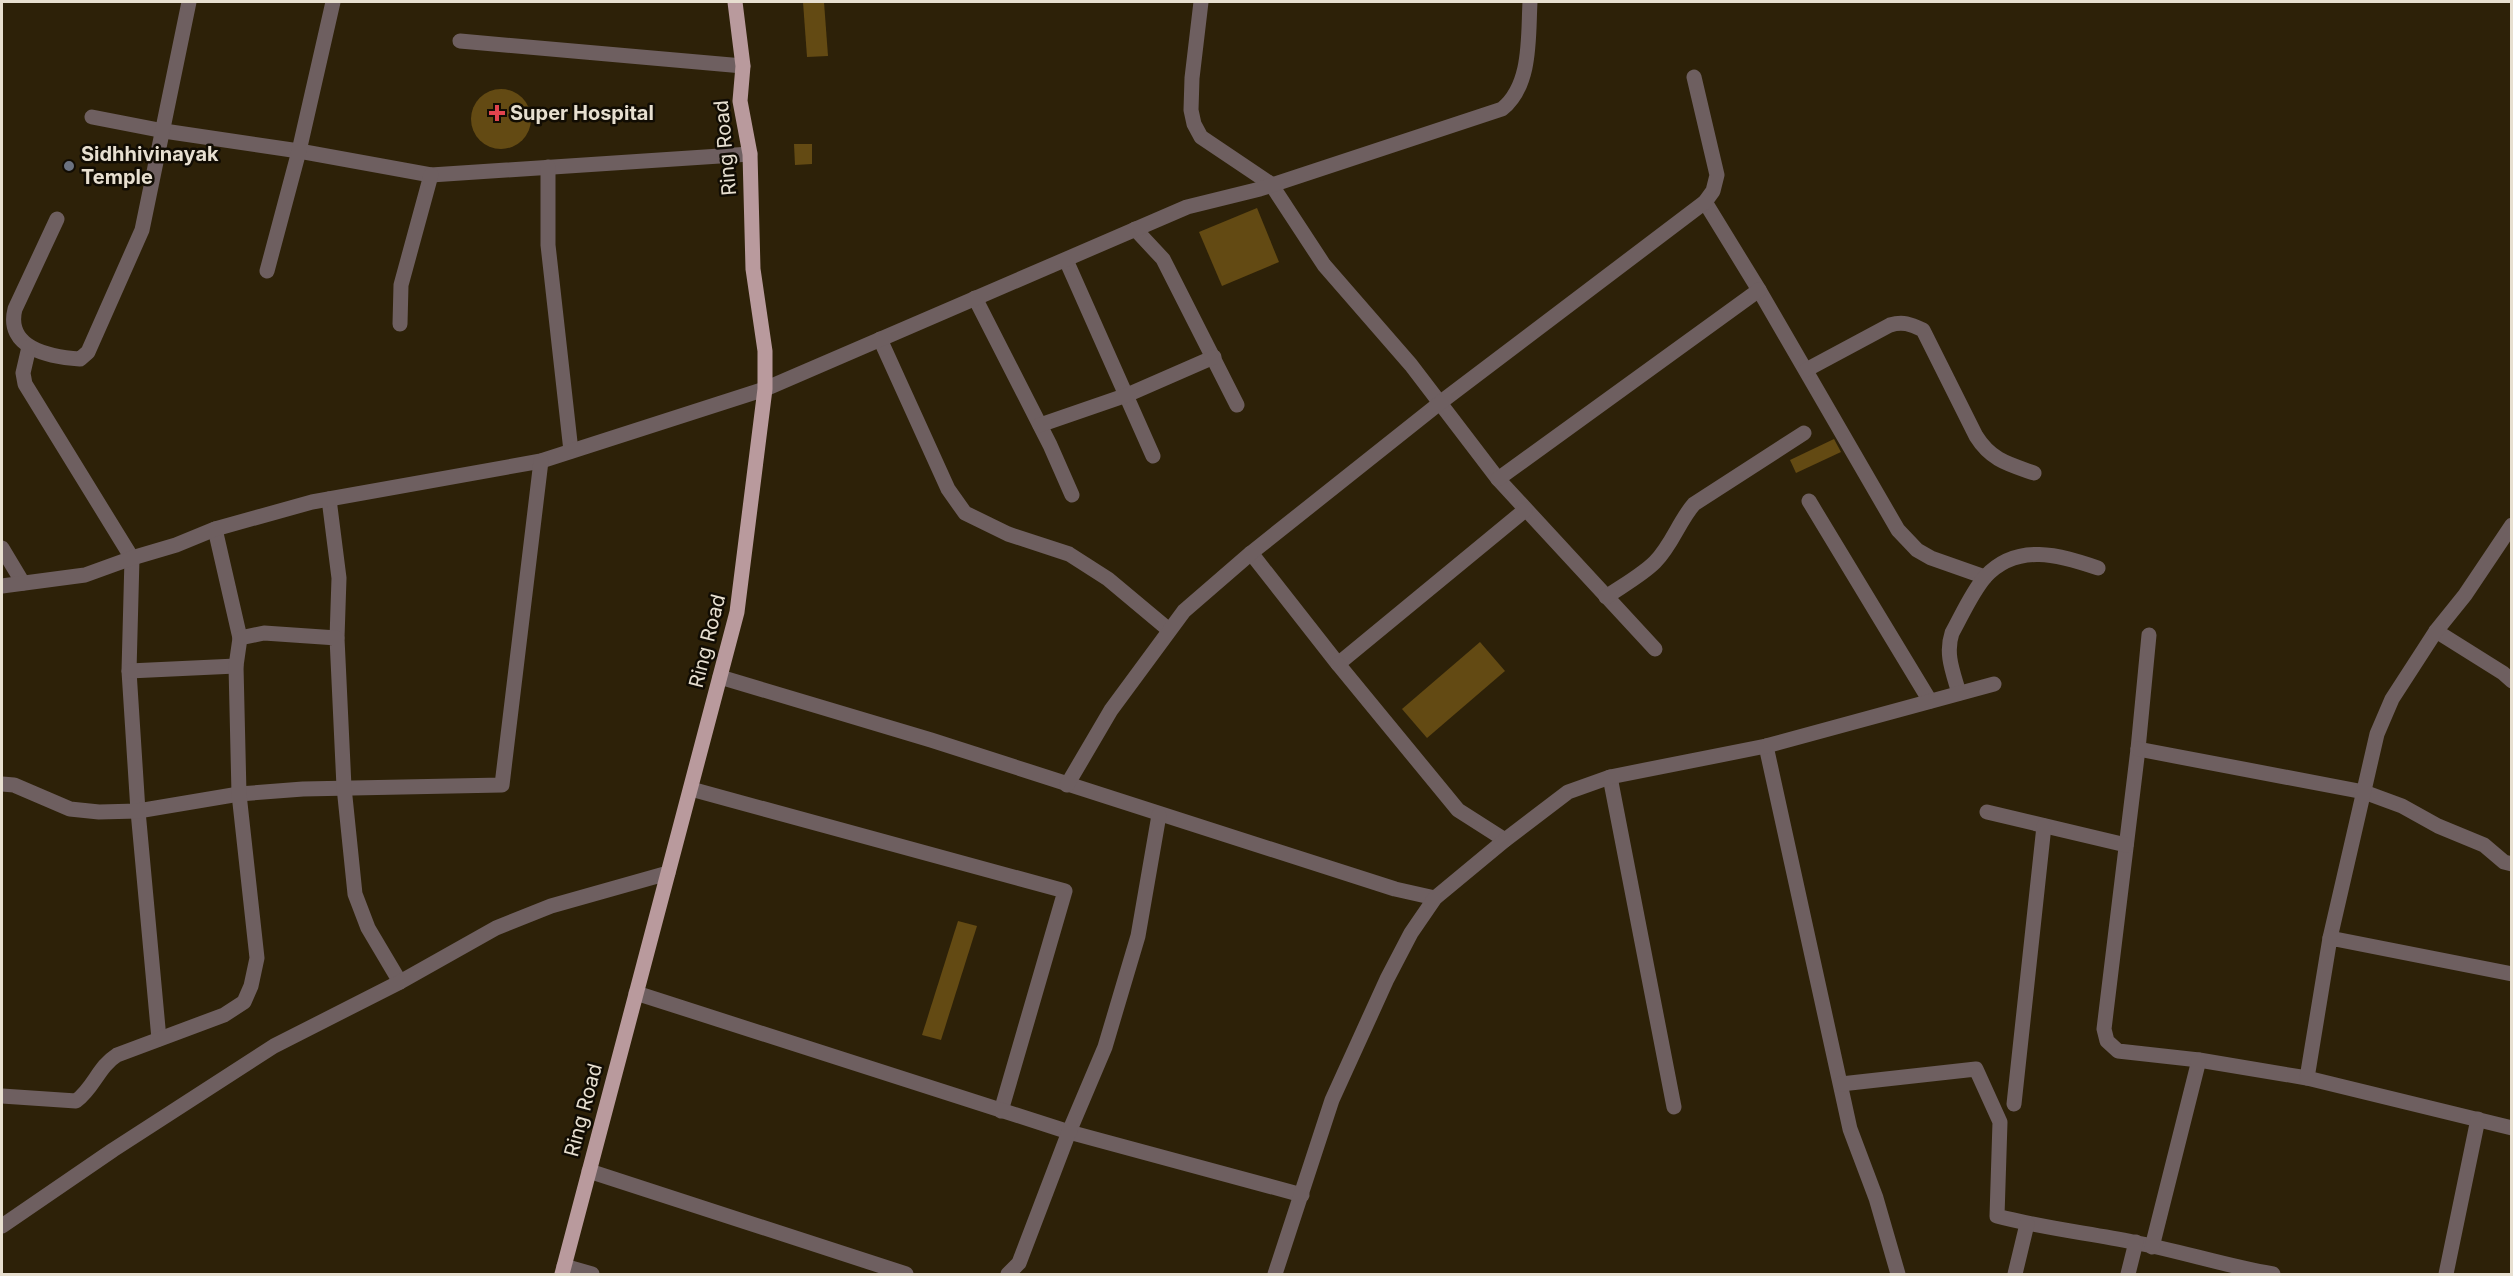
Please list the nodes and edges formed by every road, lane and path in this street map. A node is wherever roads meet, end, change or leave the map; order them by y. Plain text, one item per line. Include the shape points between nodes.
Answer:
1 (189, 2) edge
2 (333, 2) edge
3 (735, 2) edge
4 (1201, 2) edge
5 (1530, 2) edge
6 (460, 40) dead end
7 (744, 66) junction
8 (1694, 77) dead end
9 (92, 117) dead end
10 (164, 131) junction
11 (299, 151) junction
12 (750, 154) junction
13 (548, 167) junction
14 (431, 175) junction
15 (1271, 184) junction
16 (1705, 202) junction
17 (57, 219) dead end
18 (1134, 229) junction
19 (1066, 260) junction
20 (267, 271) dead end
21 (1759, 290) junction
22 (975, 298) junction
23 (400, 324) dead end
24 (880, 339) junction
25 (29, 347) junction
26 (1214, 357) junction
27 (1806, 370) junction
28 (765, 389) junction
29 (1127, 394) junction
30 (1441, 402) junction
31 (1237, 405) dead end
32 (1040, 425) junction
33 (1804, 433) dead end
34 (570, 452) junction
35 (1153, 456) dead end
36 (541, 461) junction
37 (2034, 473) dead end
38 (1497, 479) junction
39 (1072, 495) dead end
40 (329, 499) junction
41 (1809, 501) dead end
42 (1525, 510) junction
43 (2511, 525) edge
44 (215, 529) junction
45 (2, 548) edge
46 (1251, 553) junction
47 (132, 558) junction
48 (2098, 568) dead end
49 (1985, 577) junction
50 (22, 583) junction
51 (2, 585) edge
52 (1606, 597) junction
53 (1169, 630) junction
54 (2436, 631) junction
55 (2149, 635) dead end
56 (240, 638) junction
57 (337, 638) junction
58 (1655, 649) dead end
59 (1338, 664) junction
60 (236, 666) junction
61 (129, 671) junction
62 (720, 677) junction
63 (2511, 681) edge
64 (1994, 684) dead end
65 (1959, 693) junction
66 (1929, 701) junction
67 (1766, 746) junction
68 (2138, 749) junction
69 (1610, 777) junction
70 (2, 784) edge
71 (1067, 785) junction
72 (344, 788) junction
73 (691, 789) junction
74 (2364, 792) junction
75 (238, 794) junction
76 (138, 811) junction
77 (1987, 812) dead end
78 (1159, 815) junction
79 (2044, 826) junction
80 (1505, 840) junction
81 (2126, 845) junction
82 (2511, 864) edge
83 (668, 873) junction
84 (1435, 898) junction
85 (2330, 938) junction
86 (2511, 975) edge
87 (400, 982) junction
88 (636, 993) junction
89 (159, 1039) junction
90 (2199, 1059) junction
91 (2307, 1078) junction
92 (1840, 1084) junction
93 (2, 1096) edge
94 (2014, 1104) dead end
95 (1674, 1107) dead end
96 (1001, 1111) junction
97 (2478, 1119) junction
98 (2511, 1128) edge
99 (1069, 1132) junction
100 (589, 1171) junction
101 (1302, 1195) junction
102 (2027, 1224) junction
103 (2, 1226) edge
104 (2136, 1242) junction
105 (2152, 1247) junction
106 (563, 1270) edge
107 (2236, 1271) edge
108 (592, 1275) edge
109 (906, 1275) edge
110 (1008, 1275) edge
111 (1275, 1275) edge
112 (1898, 1275) edge
113 (2015, 1275) edge
114 (2128, 1275) edge
115 (2273, 1275) edge
116 (2446, 1275) edge

1 - 10 street
2 - 11 street
3 - 7 main road, Ring Road
4 - 15 street via 1192,78 1194,124 1201,137
5 - 15 street via 1520,87 1502,109
6 - 7 street
7 - 12 main road, Ring Road via 740,101
8 - 16 street via 1717,175
9 - 10 street
10 - 11 street
10 - 25 street via 142,230 88,352 80,359
11 - 14 street
11 - 20 street
12 - 13 street
12 - 28 main road, Ring Road via 753,269 765,351
13 - 14 street
13 - 34 street via 548,244
14 - 23 street via 401,285
15 - 18 street via 1187,207
15 - 30 street via 1324,265
16 - 21 street
16 - 30 street
17 - 25 street via 12,321 16,335
18 - 19 street
18 - 26 street via 1162,259
19 - 22 street
19 - 29 street
21 - 27 street
21 - 38 street
22 - 24 street
22 - 32 street
24 - 28 street
24 - 53 street via 948,489 965,513 1008,534 1069,554 1108,579
25 - 47 street via 23,373 25,384
26 - 29 street
26 - 31 street
27 - 37 street via 1890,325 1902,321 1923,330 1986,451 2002,462
27 - 49 street via 1898,530 1931,558
28 - 34 street
28 - 62 main road, Ring Road via 739,601
29 - 32 street
29 - 35 street
30 - 38 street
30 - 46 street
32 - 39 street
33 - 52 street via 1694,504 1654,562
34 - 36 street
36 - 40 street
36 - 72 street via 502,785
38 - 42 street
40 - 44 street
40 - 57 street via 339,578
41 - 66 street
42 - 52 street
42 - 59 street
43 - 54 street
44 - 47 street
44 - 56 street
45 - 50 street
46 - 53 street via 1184,611
46 - 59 street
47 - 50 street via 86,575
47 - 61 street
48 - 49 street via 2035,553 2015,556
49 - 65 street via 1949,642 1948,653
50 - 51 street
52 - 58 street
53 - 71 street via 1111,710
54 - 63 street
54 - 74 street via 2392,699 2377,734
55 - 68 street
56 - 57 street via 264,633
56 - 60 street
57 - 72 street
59 - 80 street via 1458,810
60 - 61 street
60 - 75 street
61 - 76 street
62 - 71 street
62 - 73 main road, Ring Road
64 - 65 street
65 - 66 street
66 - 67 street
67 - 69 street
67 - 92 street
68 - 74 street
68 - 81 street
69 - 80 street via 1568,792
69 - 95 street
70 - 76 street via 14,785 70,809
71 - 78 street
72 - 75 street
72 - 87 street via 355,894 368,928
73 - 83 main road, Ring Road
73 - 96 street via 1065,891
74 - 82 street via 2484,845
74 - 85 street
75 - 76 street
75 - 89 street via 257,958 251,986 244,1002 224,1015
76 - 89 street
77 - 79 street
78 - 84 street
78 - 99 street via 1134,947 1105,1047
79 - 81 street
79 - 94 street
80 - 84 street
81 - 90 street via 2104,1029 2107,1041 2118,1051
83 - 87 street via 551,906 495,928
83 - 88 main road, Ring Road
84 - 101 street via 1411,933 1387,980 1337,1090
85 - 86 street
85 - 91 street
87 - 103 street via 274,1046
88 - 96 street
88 - 100 main road, Ring Road
89 - 93 street via 108,1061 86,1094 76,1101
90 - 91 street
90 - 105 street
91 - 97 street
92 - 102 street via 1976,1069 2000,1122 1997,1216
92 - 112 street via 1850,1129 1876,1198
96 - 99 street
97 - 98 street
97 - 116 street
99 - 101 street
99 - 110 street via 1019,1263
100 - 106 main road, Ring Road
100 - 109 street
101 - 111 street
102 - 104 street
102 - 113 street
104 - 105 street
104 - 114 street
105 - 107 street
106 - 108 street
107 - 115 street

